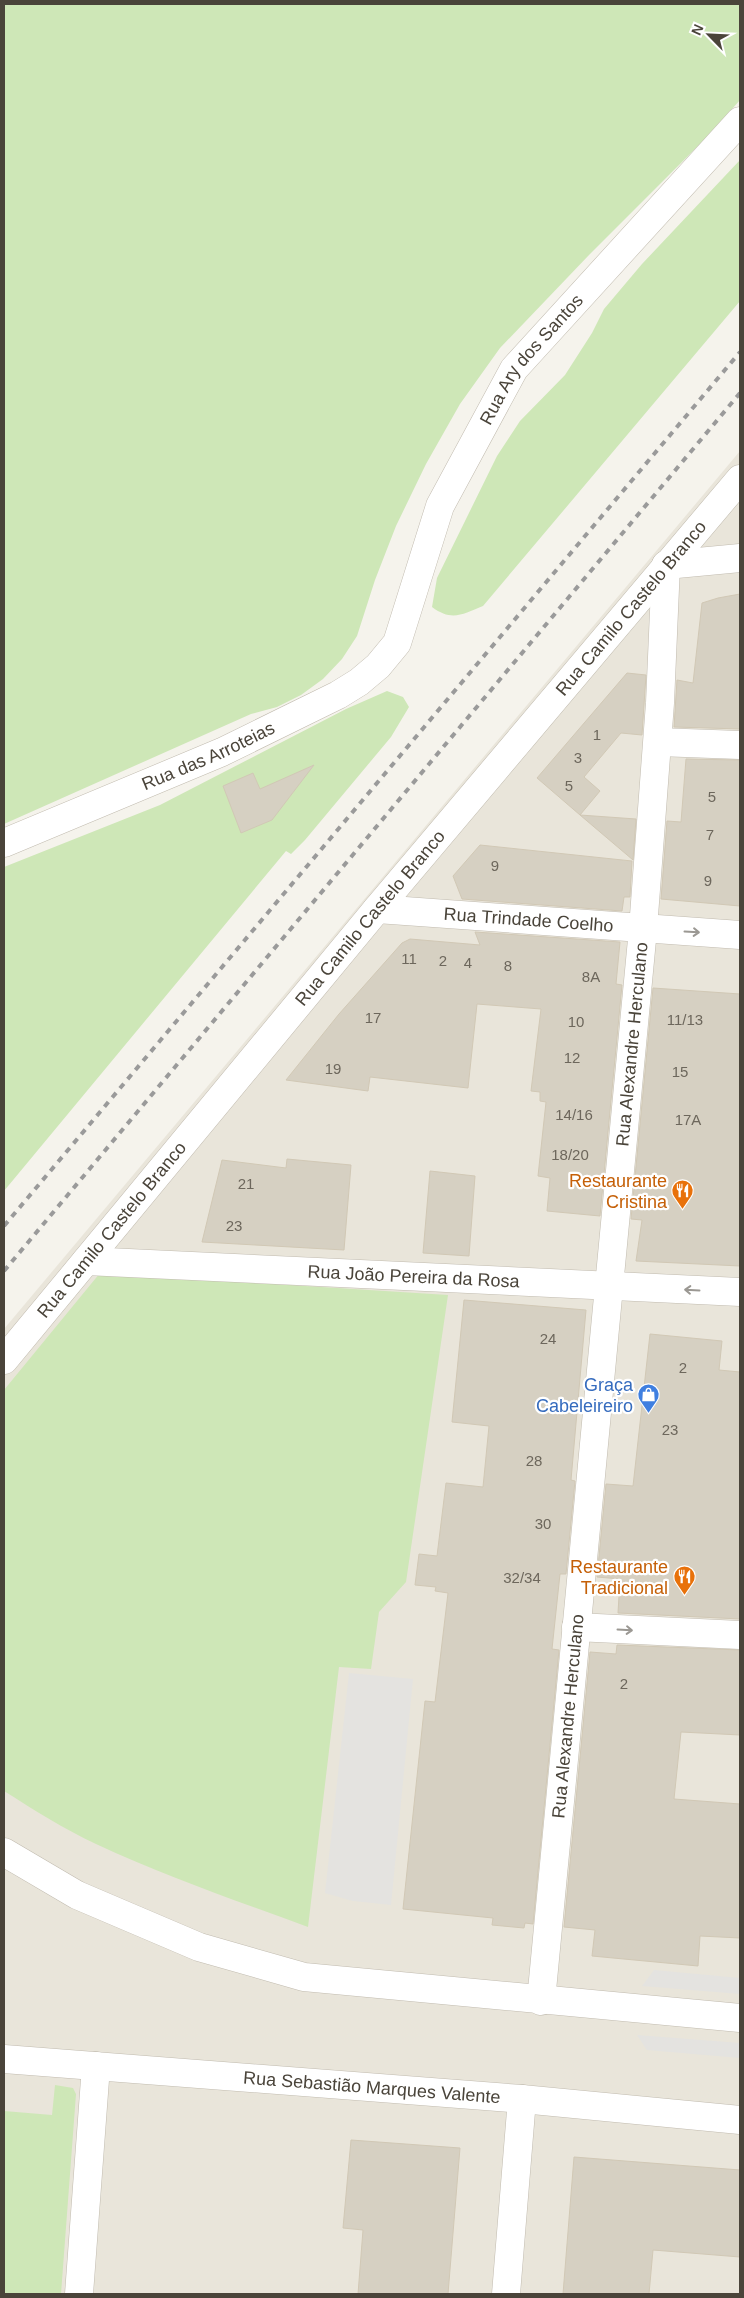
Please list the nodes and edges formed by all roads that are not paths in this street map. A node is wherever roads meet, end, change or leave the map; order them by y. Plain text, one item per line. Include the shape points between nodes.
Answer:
1 (740, 121) edge
2 (740, 478) edge
3 (740, 558) edge
4 (666, 565) junction
5 (396, 643) joint
6 (658, 742) junction
7 (740, 745) edge
8 (4, 842) edge
9 (377, 909) junction
10 (643, 929) junction
11 (740, 935) edge
12 (86, 1261) junction
13 (610, 1286) junction
14 (740, 1292) edge
15 (4, 1360) edge
16 (576, 1627) junction
17 (740, 1635) edge
18 (4, 1852) edge
19 (541, 2001) junction
20 (740, 2018) edge
21 (4, 2059) edge
22 (96, 2066) junction
23 (522, 2099) junction
24 (740, 2120) edge
25 (79, 2294) edge
26 (506, 2294) edge

1 - 5 street, Rua Ary dos Santos via 514,370 440,506
2 - 4 street, Rua Camilo Castelo Branco
3 - 4 street
4 - 6 street, Rua Alexandre Herculano
4 - 9 street, Rua Camilo Castelo Branco
5 - 8 street, Rua das Arroteias via 360,682 293,719 164,778
6 - 7 street
6 - 10 street, Rua Alexandre Herculano
9 - 10 street, Rua Trindade Coelho
9 - 12 street, Rua Camilo Castelo Branco
10 -> 11 street, Rua Trindade Coelho
10 - 13 street, Rua Alexandre Herculano
12 - 13 street, Rua João Pereira da Rosa
12 - 15 street, Rua Camilo Castelo Branco
14 -> 13 street, Rua João Pereira da Rosa
13 - 16 street, Rua Alexandre Herculano
16 -> 17 street
16 - 19 street, Rua Alexandre Herculano
18 - 19 street via 78,1895 199,1947 304,1977
19 - 20 street
21 - 22 street, Rua Sebastião Marques Valente
22 - 23 street, Rua Sebastião Marques Valente
22 - 25 street
23 - 24 street, Rua Sebastião Marques Valente
23 - 26 street

